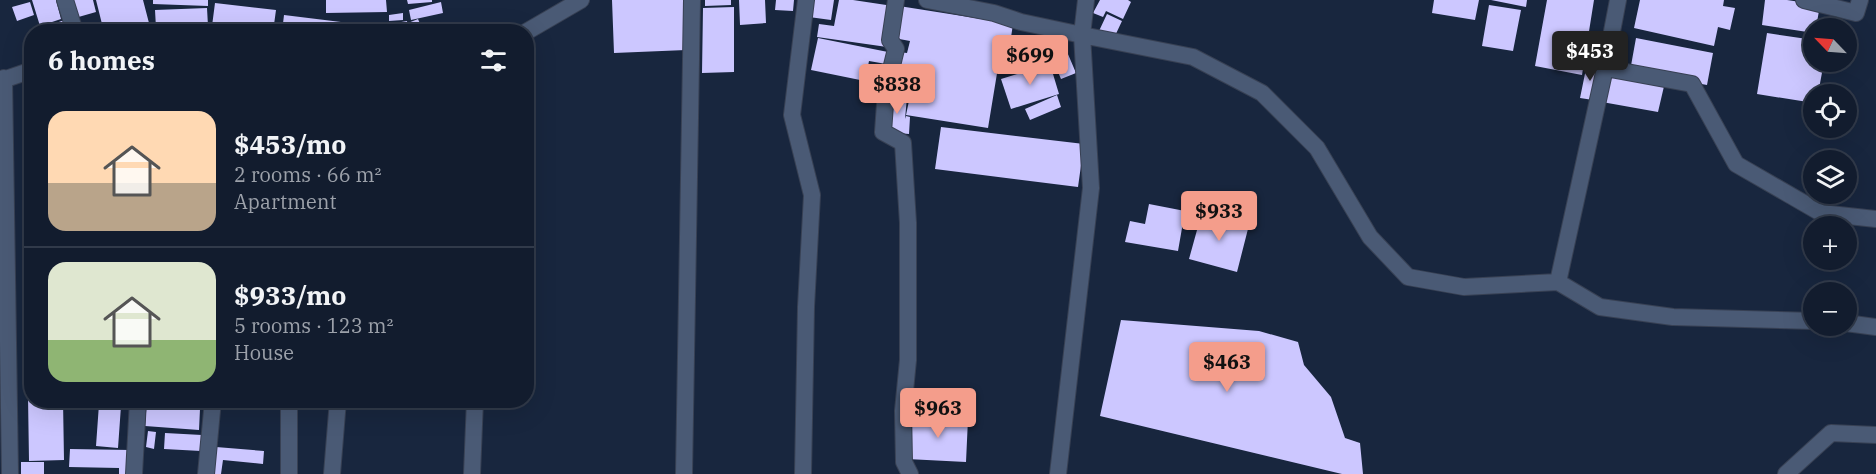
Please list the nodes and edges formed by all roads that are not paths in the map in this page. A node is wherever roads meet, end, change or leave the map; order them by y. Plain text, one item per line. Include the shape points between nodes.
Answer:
1 (65, 0) edge
2 (581, 0) edge
3 (692, 0) edge
4 (806, 0) edge
5 (896, 0) edge
6 (927, 0) edge
7 (1086, 0) edge
8 (1618, 0) edge
9 (1804, 0) edge
10 (1860, 0) edge
11 (72, 24) edge
12 (534, 27) edge
13 (1083, 35) junction
14 (1605, 68) junction
15 (24, 73) edge
16 (2, 80) edge
17 (1876, 219) edge
18 (1558, 282) junction
19 (1803, 321) edge
20 (1857, 324) edge
21 (1876, 327) edge
22 (138, 408) edge
23 (212, 408) edge
24 (289, 408) edge
25 (337, 408) edge
26 (475, 408) edge
27 (1876, 435) edge
28 (10, 474) edge
29 (134, 474) edge
30 (206, 474) edge
31 (289, 474) edge
32 (332, 474) edge
33 (472, 474) edge
34 (684, 474) edge
35 (803, 474) edge
36 (910, 474) edge
37 (1058, 474) edge
38 (1786, 474) edge

1 - 11 street
2 - 12 street
3 - 34 street
4 - 35 street via 792,116 812,195
5 - 36 street via 890,40 896,49 886,90 883,132 903,143 908,223 904,462
6 - 13 street
7 - 13 street
8 - 14 street
9 - 10 street via 1856,14
13 - 18 street via 1193,57 1262,93 1317,148 1370,237 1408,277 1464,287
13 - 37 street via 1091,188
14 - 17 street via 1692,84 1736,164 1821,213
14 - 18 street
15 - 16 street
16 - 28 street
18 - 19 street via 1600,307 1673,317
20 - 21 street
22 - 29 street
23 - 30 street
24 - 31 street
25 - 32 street
26 - 33 street
27 - 38 street via 1831,433

